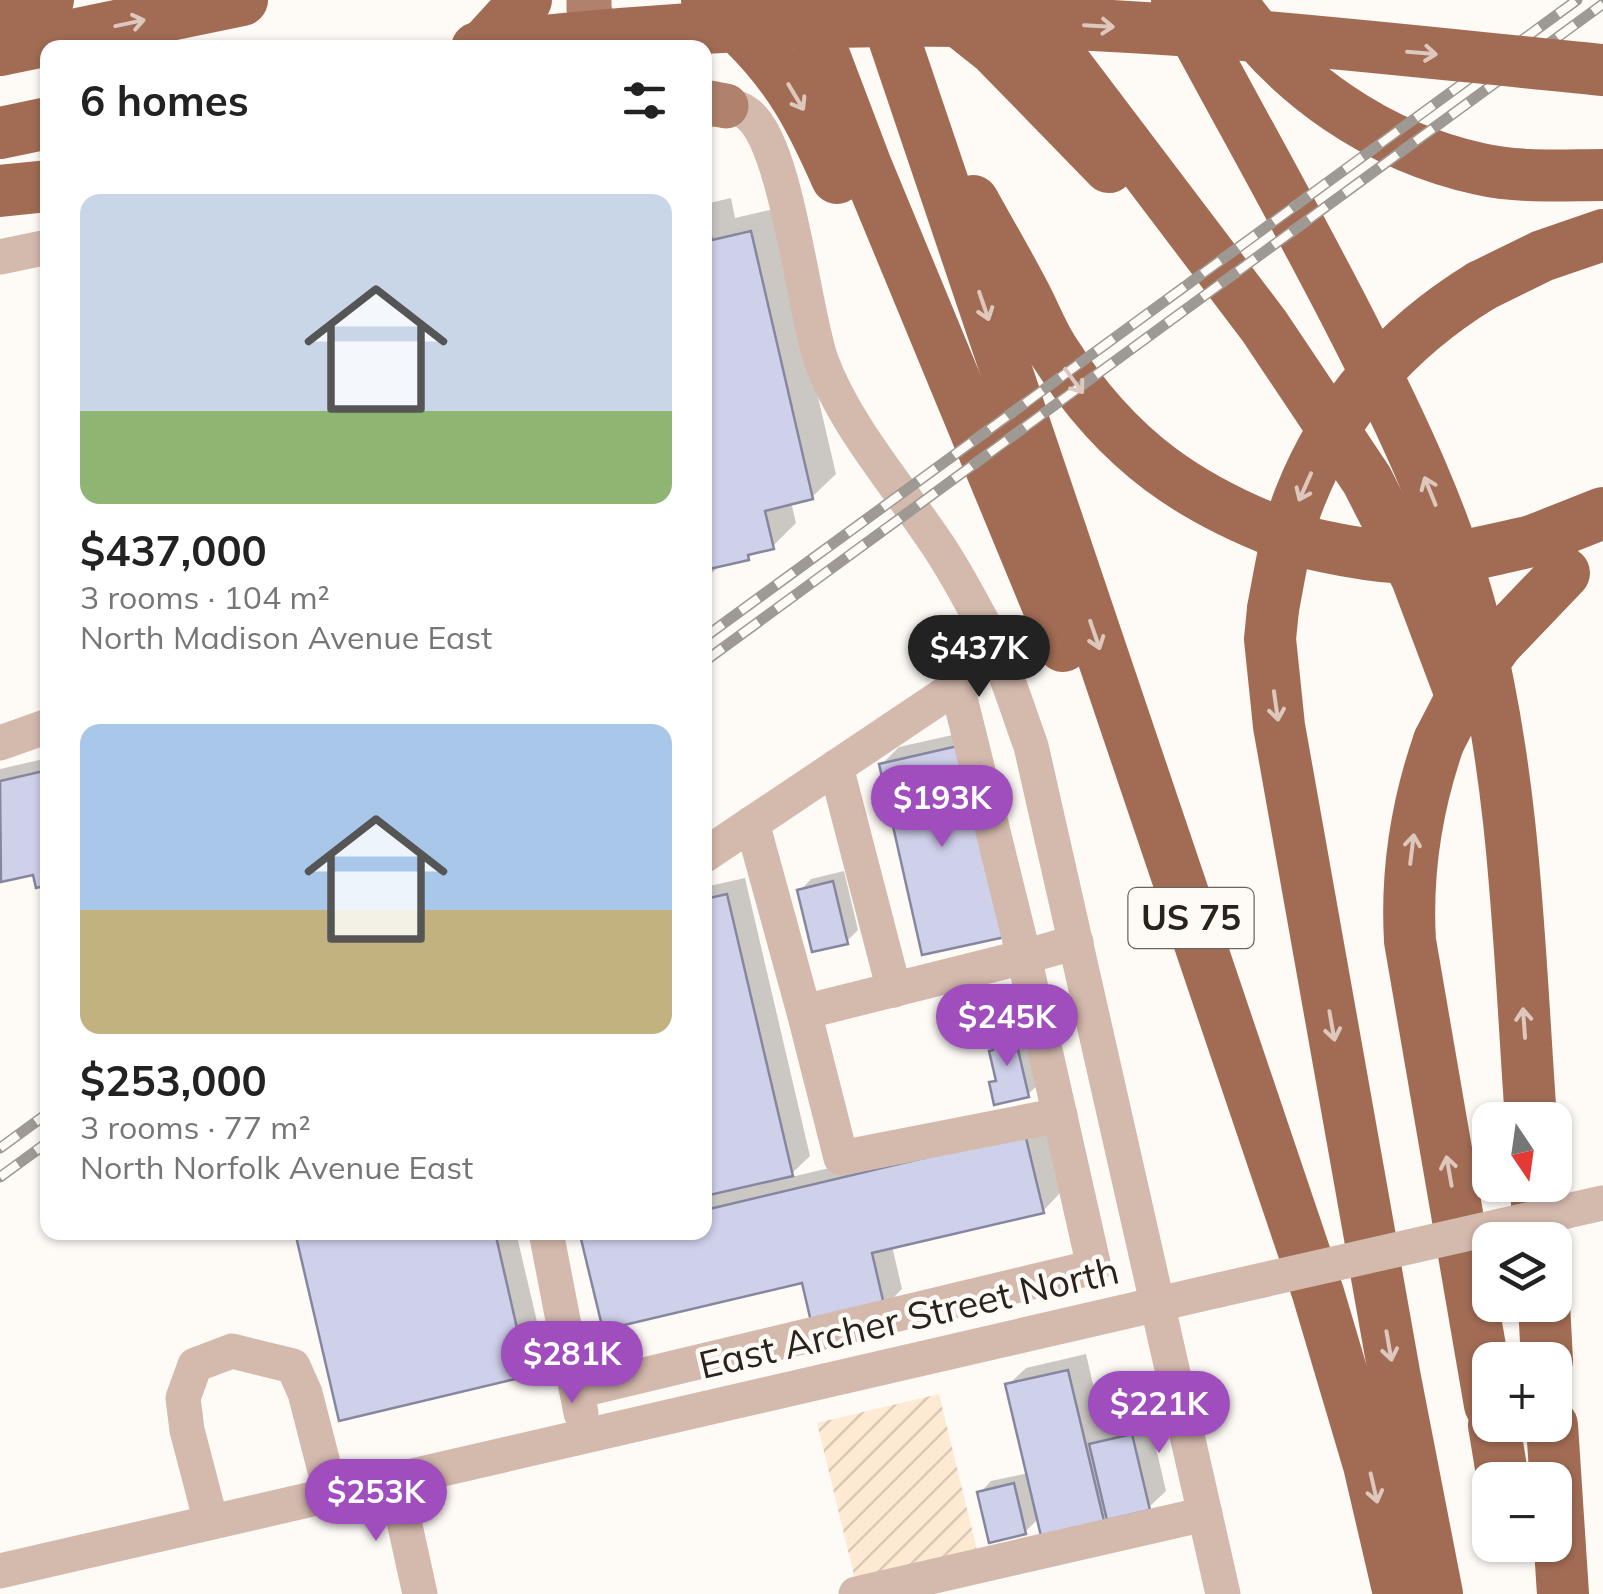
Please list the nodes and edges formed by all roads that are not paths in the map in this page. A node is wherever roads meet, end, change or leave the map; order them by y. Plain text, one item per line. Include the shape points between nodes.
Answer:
1 (48, 0) edge
2 (242, 0) edge
3 (526, 0) edge
4 (550, 0) edge
5 (589, 0) edge
6 (708, 0) edge
7 (803, 0) edge
8 (881, 0) edge
9 (932, 0) edge
10 (1017, 0) edge
11 (1177, 0) edge
12 (1230, 0) edge
13 (0, 14) edge
14 (48, 40) edge
15 (488, 40) edge
16 (525, 40) edge
17 (551, 40) edge
18 (598, 40) edge
19 (40, 42) edge
20 (0, 50) edge
21 (1603, 70) edge
22 (907, 82) junction
23 (712, 106) edge
24 (40, 124) edge
25 (0, 132) edge
26 (1603, 175) edge
27 (40, 187) edge
28 (0, 190) edge
29 (1603, 235) edge
30 (40, 249) edge
31 (0, 257) edge
32 (1264, 326) junction
33 (1603, 514) edge
34 (1566, 553) edge
35 (1048, 606) junction
36 (40, 729) edge
37 (0, 743) edge
38 (836, 767) junction
39 (752, 823) junction
40 (1512, 846) junction
41 (712, 849) edge
42 (1076, 942) junction
43 (1024, 957) junction
44 (894, 990) junction
45 (804, 1012) junction
46 (1530, 1102) edge
47 (1060, 1115) junction
48 (1602, 1203) edge
49 (548, 1240) edge
50 (1318, 1293) junction
51 (1158, 1304) junction
52 (1479, 1342) edge
53 (577, 1391) junction
54 (587, 1436) junction
55 (1553, 1442) edge
56 (395, 1480) junction
57 (331, 1494) junction
58 (1205, 1514) junction
59 (210, 1522) junction
60 (1542, 1562) edge
61 (0, 1571) edge
62 (420, 1594) edge
63 (856, 1594) edge
64 (1223, 1594) edge
65 (1398, 1594) edge
66 (1437, 1594) edge
67 (1559, 1594) edge

1 - 13 highway
14 -> 2 highway
3 - 15 highway
4 - 16 main road
5 - 18 main road
6 -> 35 highway via 769,58 799,99 940,407
7 - 35 highway
8 - 22 highway, US 75
9 - 32 highway via 994,50
10 - 32 highway
40 -> 11 highway via 1494,710 1472,616 1430,490 1342,307
12 - 26 highway via 1280,61 1314,90 1396,141 1482,170
17 -> 21 highway, bridge via 822,22 1014,22 1240,34
20 -> 19 highway
22 -> 34 highway, bridge via 1050,346 1097,412 1159,470 1234,515 1304,542 1376,556
22 -> 50 highway, US 75
23 - 42 street via 750,114 768,142 821,360 992,642 1031,746
24 - 25 highway
27 - 28 highway
29 -> 66 highway, bridge via 1481,286 1406,340 1334,430 1299,498 1273,608 1279,726
30 - 31 street
32 - 40 highway via 1367,480 1417,578
33 - 34 highway
52 -> 34 highway, bridge via 1410,942 1411,854 1439,741 1470,681
35 - 50 highway via 1222,1094
36 - 37 street
38 - 39 street
38 - 43 street via 958,686
38 - 44 street
39 - 41 street
39 - 45 street
46 -> 40 highway
42 - 43 street
42 - 51 street
43 - 44 street
43 - 47 street
44 - 45 street
45 - 47 street via 842,1158
47 - 53 street via 1094,1267
48 - 51 street, East Archer Street North, bridge
49 - 53 street
50 -> 65 highway, US 75 via 1369,1465
51 - 54 street, East Archer Street North
51 - 58 street
53 - 54 street
54 - 56 street, East Archer Street North
55 - 67 highway
56 - 57 street, East Archer Street North
56 - 62 street
57 - 59 street, East Archer Street North
57 - 59 street via 294,1366 232,1351 195,1365 183,1398
58 - 63 street
58 - 64 street
59 - 61 street, East Archer Street North
60 - 67 highway

